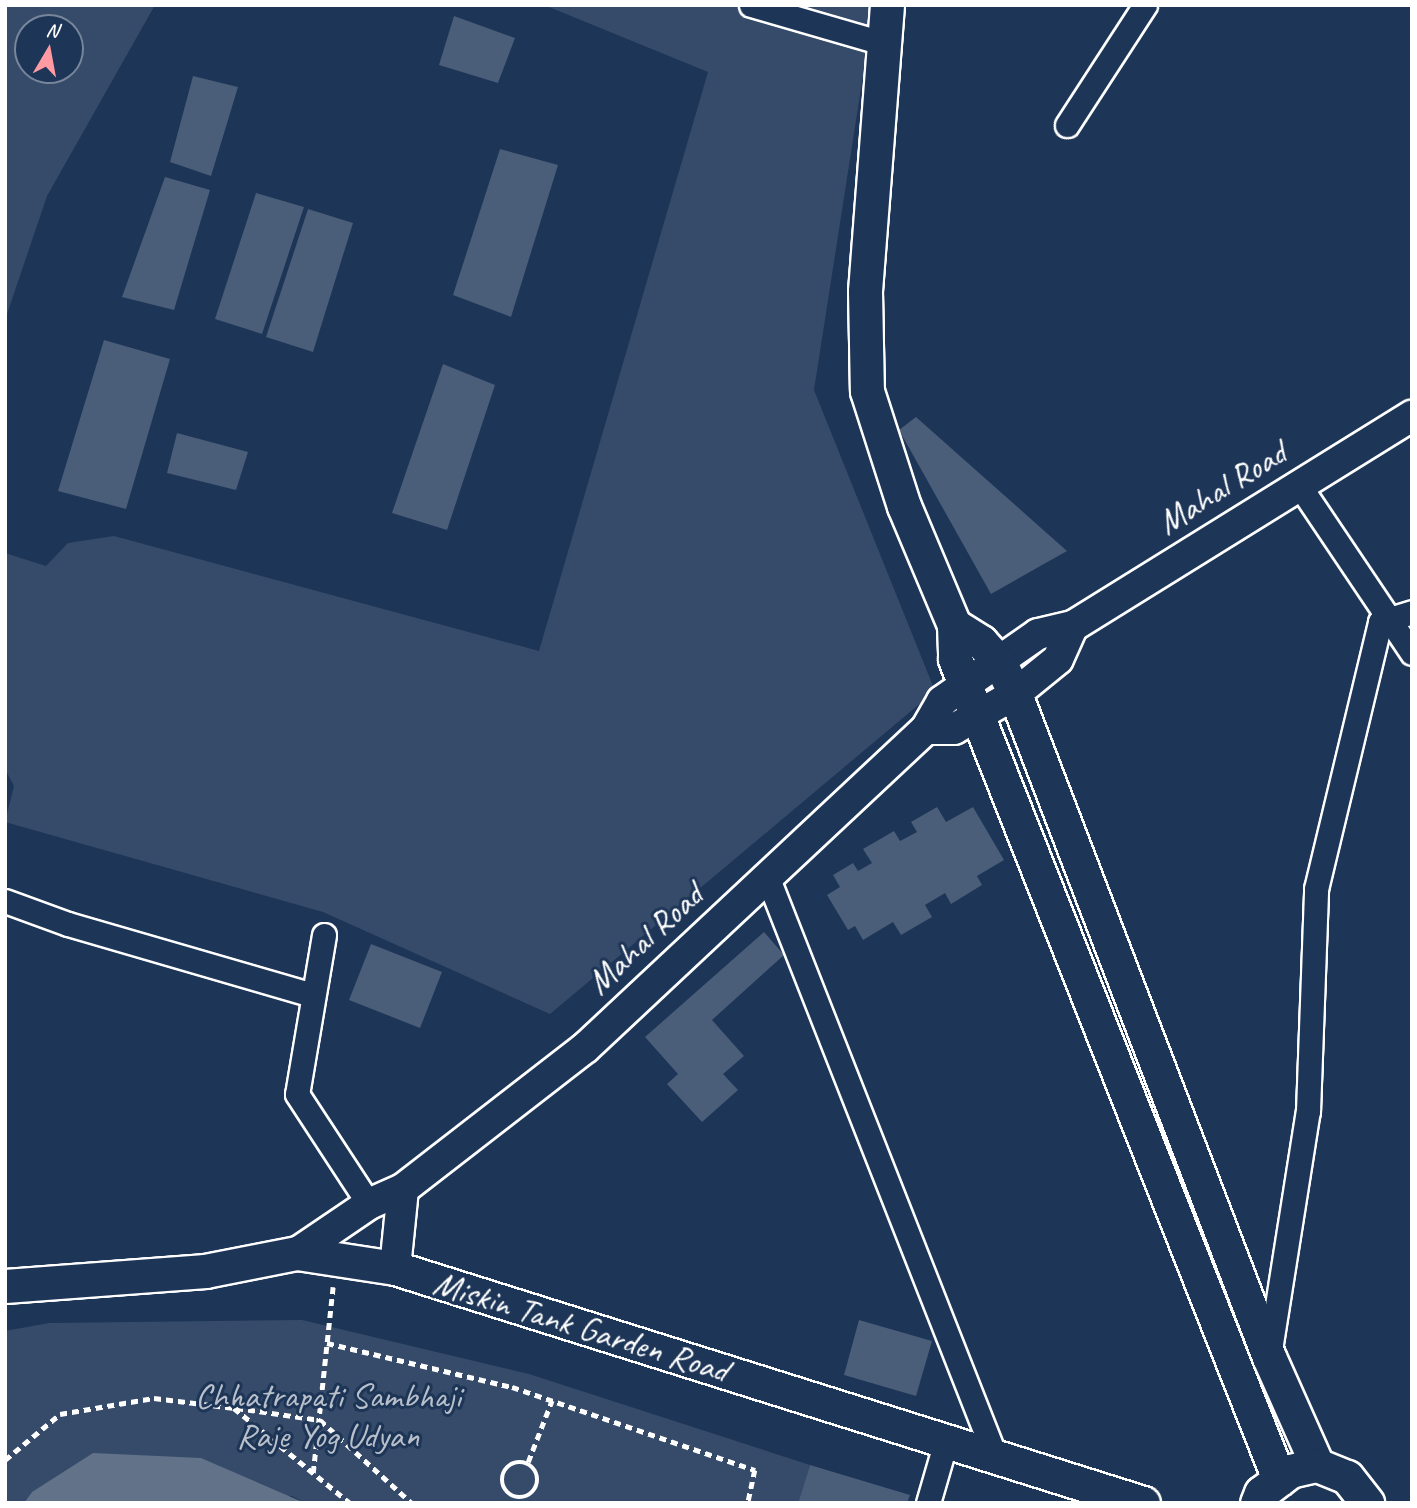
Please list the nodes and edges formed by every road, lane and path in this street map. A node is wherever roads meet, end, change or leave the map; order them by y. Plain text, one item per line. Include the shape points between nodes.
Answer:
1 (751, 5) edge
2 (887, 5) edge
3 (1145, 5) edge
4 (883, 43) junction
5 (1067, 125) dead end
6 (1412, 416) edge
7 (1298, 485) junction
8 (1412, 612) edge
9 (1389, 619) junction
10 (954, 625) junction
11 (1073, 626) junction
12 (1412, 653) edge
13 (1000, 663) junction
14 (965, 685) junction
15 (1014, 694) junction
16 (978, 717) junction
17 (926, 729) junction
18 (767, 876) junction
19 (5, 901) edge
20 (324, 935) dead end
21 (313, 995) junction
22 (402, 1189) junction
23 (369, 1205) junction
24 (297, 1253) junction
25 (336, 1259) junction
26 (395, 1268) junction
27 (5, 1286) edge
28 (327, 1343) junction
29 (1269, 1357) junction
30 (551, 1400) junction
31 (234, 1408) junction
32 (320, 1420) junction
33 (946, 1441) junction
34 (995, 1456) junction
35 (5, 1460) edge
36 (528, 1462) junction
37 (1317, 1465) junction
38 (313, 1474) junction
39 (1268, 1491) edge
40 (514, 1500) edge
41 (350, 1503) edge
42 (412, 1503) edge
43 (748, 1503) edge
44 (928, 1503) edge
45 (1143, 1503) edge
46 (1367, 1503) edge

1 - 4 street
2 - 4 main road
3 - 5 street
4 - 10 main road via 865,291 867,391 904,506
6 - 7 street, Mahal Road
7 - 9 street
7 - 11 street, Mahal Road
8 - 9 street
9 - 12 street
9 - 29 street via 1380,622 1316,889 1308,1111
10 - 13 main road via 981,642
10 - 14 main road via 955,659
11 - 13 street, Mahal Road via 1038,634
11 - 15 street via 1058,659
13 - 14 street, Mahal Road
13 - 15 main road
14 - 16 main road
14 - 17 street, Mahal Road via 942,701
15 - 16 street
15 - 29 main road
16 - 17 street via 954,729
16 - 39 main road
17 - 18 street, Mahal Road
18 - 22 street, Mahal Road via 585,1048
18 - 34 street
19 - 21 street via 68,925
20 - 21 street
21 - 23 street via 297,1094
22 - 23 street, Mahal Road
22 - 26 street
23 - 24 street, Mahal Road
24 - 25 main road, Miskin Tank Garden Road
24 - 27 main road, Miskin Tank Garden Road via 205,1271
25 - 26 main road, Miskin Tank Garden Road
25 - 28 path
26 - 33 main road, Miskin Tank Garden Road
28 - 30 path
28 - 32 path
29 - 37 main road
30 - 36 path
30 - 43 path via 755,1470
31 - 32 path
31 - 35 path via 154,1398 60,1413
31 - 38 path
32 - 38 path
32 - 42 path
33 - 34 main road, Miskin Tank Garden Road
33 - 44 street
34 - 45 main road, Miskin Tank Garden Road
36 - 40 path via 540,1483 533,1495
36 - 40 path via 514,1462 503,1472 501,1484
37 - 39 main road via 1290,1471
37 - 46 main road via 1347,1477
38 - 41 path

